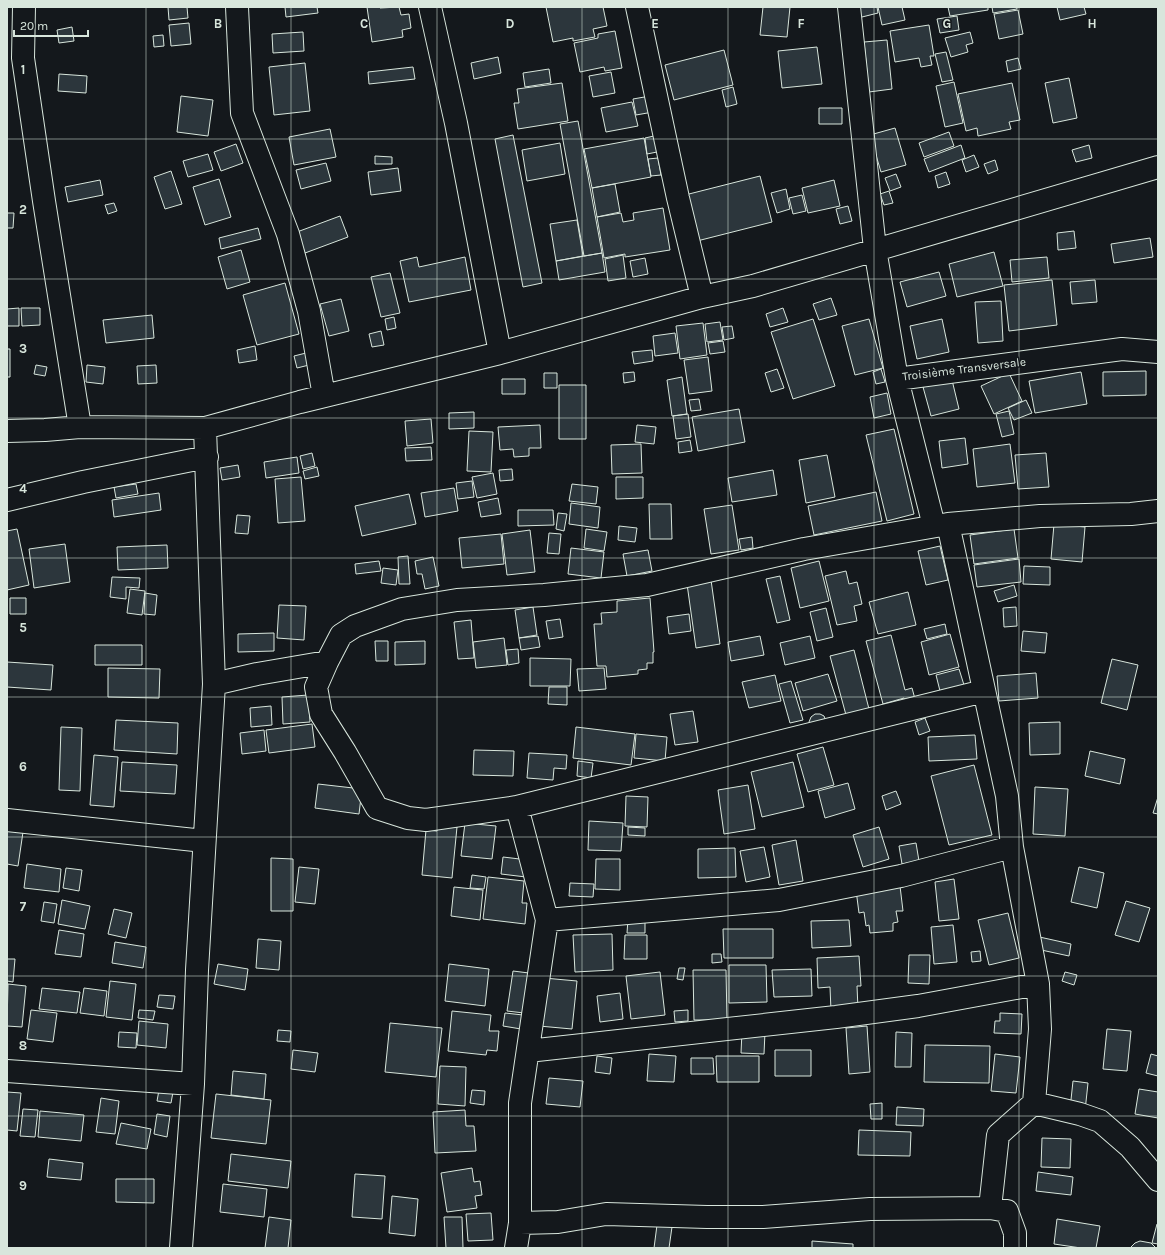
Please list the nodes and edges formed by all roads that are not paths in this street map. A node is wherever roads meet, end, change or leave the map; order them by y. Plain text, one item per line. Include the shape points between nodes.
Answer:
1 (24, 7) edge
2 (236, 7) edge
3 (430, 7) edge
4 (637, 7) edge
5 (848, 7) edge
6 (1158, 167) edge
7 (875, 250) junction
8 (702, 297) junction
9 (1158, 352) edge
10 (500, 353) junction
11 (897, 379) junction
12 (324, 396) junction
13 (80, 427) junction
14 (205, 428) junction
15 (7, 431) edge
16 (207, 457) junction
17 (7, 500) edge
18 (1158, 511) edge
19 (941, 525) junction
20 (326, 662) junction
21 (214, 684) junction
22 (984, 691) junction
23 (517, 807) junction
24 (7, 820) edge
25 (204, 841) junction
26 (1012, 847) junction
27 (547, 920) junction
28 (1038, 984) junction
29 (528, 1051) junction
30 (7, 1071) edge
31 (193, 1084) junction
32 (1034, 1103) junction
33 (1158, 1180) edge
34 (990, 1208) junction
35 (520, 1223) junction
36 (180, 1248) edge
37 (516, 1248) edge
38 (1015, 1248) edge

1 - 13 street via 24,66
2 - 12 street via 242,113 288,234 309,311
3 - 10 street via 456,123
4 - 8 street
5 - 7 street, Troisième Transversale
6 - 7 street
7 - 8 street via 753,286
7 - 11 street, Troisième Transversale
8 - 10 street
9 - 11 street, Troisième Transversale via 1122,349
10 - 12 street
11 - 19 street
12 - 14 street
13 - 14 street
13 - 15 street
14 - 16 street
16 - 17 street
16 - 21 street
18 - 19 street via 1040,516
19 - 20 street via 804,549 647,585 457,600 402,609 355,626 341,635
19 - 22 street
20 - 21 street
20 - 23 street via 316,687 321,714 376,808 408,818 426,820
21 - 25 street
22 - 23 street
22 - 26 street via 1007,796
23 - 27 street
24 - 25 street
25 - 31 street
26 - 27 street via 901,876 779,900
26 - 28 street
27 - 29 street
28 - 29 street via 918,1006 836,1017
28 - 32 street via 1040,1029
29 - 35 street via 520,1103
30 - 31 street
31 - 36 street
32 - 33 street via 1100,1121 1130,1147
32 - 34 street via 998,1135
34 - 35 street via 870,1209 763,1217 606,1214 558,1222
34 - 38 street via 1007,1211 1015,1233
35 - 37 street

